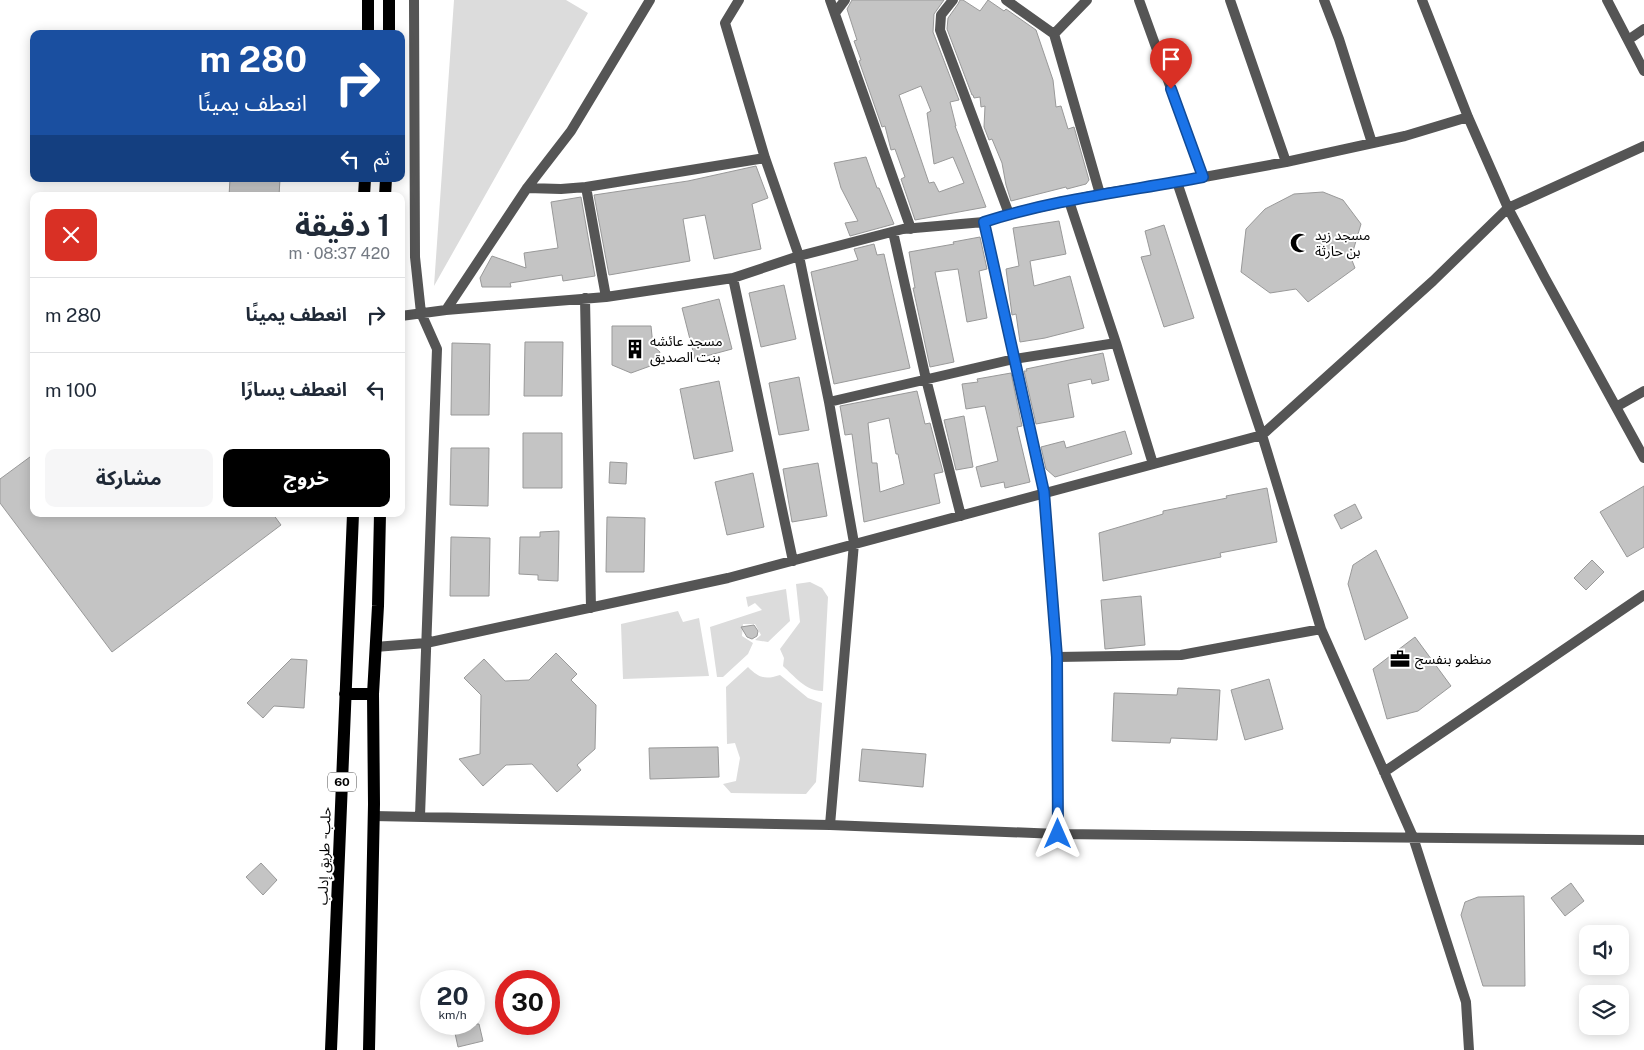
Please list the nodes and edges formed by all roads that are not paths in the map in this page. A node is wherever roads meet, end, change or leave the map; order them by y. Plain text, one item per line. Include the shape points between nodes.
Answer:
1 (368, 0) edge
2 (389, 0) edge
3 (414, 0) edge
4 (650, 0) edge
5 (739, 0) edge
6 (830, 0) edge
7 (845, 0) edge
8 (953, 0) edge
9 (1006, 0) edge
10 (1087, 0) edge
11 (1139, 0) edge
12 (1230, 0) edge
13 (1324, 0) edge
14 (1422, 0) edge
15 (1607, 0) edge
16 (835, 13) junction
17 (1644, 29) edge
18 (368, 30) edge
19 (389, 30) edge
20 (1054, 34) junction
21 (1628, 40) junction
22 (1644, 71) edge
23 (1468, 117) junction
24 (1372, 143) junction
25 (1644, 146) edge
26 (766, 158) junction
27 (1286, 162) junction
28 (1203, 177) junction
29 (1177, 182) junction
30 (586, 187) junction
31 (527, 188) junction
32 (1100, 194) junction
33 (1068, 201) junction
34 (1508, 208) junction
35 (1009, 214) junction
36 (984, 222) junction
37 (911, 229) junction
38 (893, 232) junction
39 (799, 256) junction
40 (733, 278) junction
41 (606, 297) junction
42 (585, 298) junction
43 (446, 310) junction
44 (421, 313) junction
45 (405, 315) edge
46 (1116, 344) junction
47 (1014, 359) junction
48 (926, 379) junction
49 (1644, 391) edge
50 (829, 402) junction
51 (1616, 407) junction
52 (1262, 435) junction
53 (1644, 458) edge
54 (1153, 464) junction
55 (1044, 492) junction
56 (961, 516) junction
57 (354, 517) edge
58 (380, 517) edge
59 (854, 543) junction
60 (793, 561) junction
61 (1644, 595) edge
62 (591, 608) junction
63 (1321, 629) junction
64 (426, 643) junction
65 (375, 647) junction
66 (1057, 657) junction
67 (345, 694) junction
68 (373, 694) junction
69 (1384, 772) junction
70 (374, 816) junction
71 (420, 816) junction
72 (830, 825) junction
73 (1058, 834) junction
74 (1413, 837) junction
75 (1644, 840) edge
76 (331, 1050) edge
77 (369, 1050) edge
78 (1469, 1050) edge

1 - 18 main road
2 - 19 main road
3 - 44 street via 415,257
4 - 31 street via 571,131
5 - 26 street via 725,24
6 - 16 street
7 - 16 street
8 - 35 street via 941,15 940,30
9 - 20 street
10 - 20 street
11 - 28 street
12 - 27 street
13 - 24 street
14 - 23 street
15 - 21 street
16 - 37 street
17 - 21 street
20 - 32 street
21 - 22 street
23 - 24 street
23 - 34 street
24 - 27 street
25 - 34 street
26 - 30 street
26 - 39 street
27 - 28 street
28 - 29 street
29 - 32 street
29 - 52 street
30 - 31 street
30 - 41 street
31 - 43 street
32 - 33 street
33 - 35 street
33 - 46 street
34 - 51 street
34 - 52 street via 1433,281
35 - 36 street
36 - 37 street
36 - 47 street
37 - 38 street
38 - 39 street
38 - 48 street
39 - 40 street
39 - 50 street
40 - 41 street
40 - 60 street
41 - 42 street
42 - 43 street
42 - 62 street
43 - 44 street
44 - 45 street
44 - 64 street via 437,349
46 - 47 street
46 - 54 street
47 - 48 street
47 - 55 street
48 - 50 street
48 - 56 street
49 - 51 street
50 - 59 street
51 - 53 street
52 - 54 street
52 - 63 street
54 - 55 street
55 - 56 street
55 - 66 street
56 - 59 street
57 - 67 main road, حلب - طريق إدلب / 60
58 - 65 main road, 60
59 - 60 street
59 - 72 street
60 - 62 street
61 - 69 street
62 - 64 street
63 - 66 street via 1181,655
63 - 69 street
64 - 65 street
64 - 71 street
65 - 68 main road, 60
66 - 73 street
67 - 68 main road
67 - 76 main road, حلب - طريق إدلب / 60
68 - 70 main road, 60
69 - 74 street
70 - 71 street
70 - 77 main road, 60
71 - 72 street
72 - 73 street
73 - 74 street
74 - 75 street
74 - 78 street via 1466,1002

